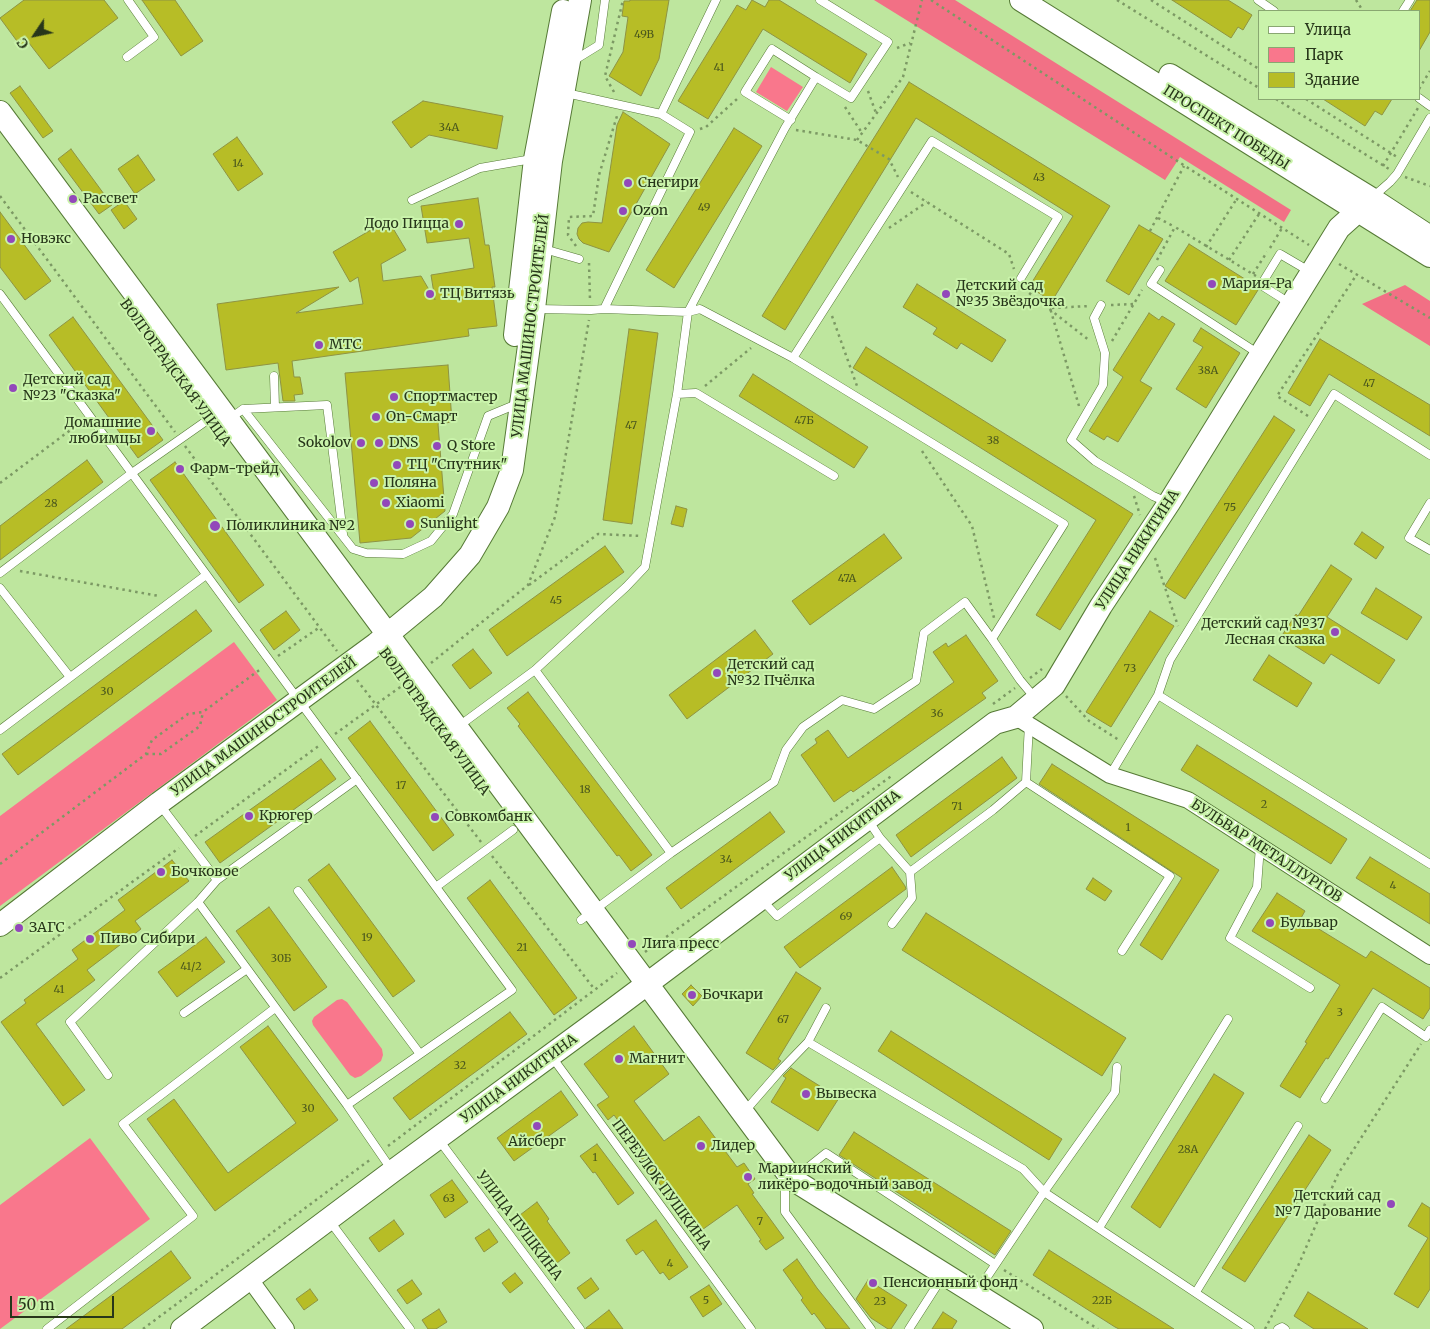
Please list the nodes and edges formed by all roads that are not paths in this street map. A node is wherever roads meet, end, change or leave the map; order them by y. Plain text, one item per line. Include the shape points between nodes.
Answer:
1 (128, 0) edge
2 (565, 0) edge
3 (580, 0) edge
4 (605, 0) edge
5 (716, 0) edge
6 (820, 0) edge
7 (1022, 0) edge
8 (1048, 0) edge
9 (1258, 0) edge
10 (1274, 0) edge
11 (1272, 10) edge
12 (127, 57) dead end
13 (569, 64) junction
14 (816, 77) junction
15 (564, 92) junction
16 (1420, 100) edge
17 (1430, 106) edge
18 (0, 112) edge
19 (661, 114) junction
20 (1430, 118) edge
21 (791, 120) junction
22 (0, 134) edge
23 (543, 160) junction
24 (412, 200) dead end
25 (1365, 205) junction
26 (1430, 237) edge
27 (542, 248) junction
28 (1430, 256) edge
29 (579, 259) dead end
30 (1160, 270) dead end
31 (1312, 274) junction
32 (1020, 282) road end
33 (0, 294) edge
34 (1101, 305) dead end
35 (1292, 305) junction
36 (604, 308) junction
37 (534, 309) junction
38 (688, 312) junction
39 (1261, 356) junction
40 (793, 358) junction
41 (274, 376) dead end
42 (677, 394) junction
43 (514, 406) junction
44 (275, 407) junction
45 (224, 419) junction
46 (1430, 456) edge
47 (132, 473) junction
48 (834, 476) dead end
49 (1161, 500) junction
50 (1430, 503) edge
51 (343, 536) junction
52 (1430, 550) edge
53 (3, 571) edge
54 (206, 575) junction
55 (0, 588) edge
56 (378, 635) junction
57 (992, 639) junction
58 (535, 670) junction
59 (70, 677) junction
60 (1029, 691) junction
61 (295, 695) junction
62 (1158, 695) junction
63 (1023, 720) junction
64 (0, 730) edge
65 (450, 733) junction
66 (1110, 775) junction
67 (357, 780) junction
68 (1026, 782) junction
69 (159, 803) junction
70 (867, 818) junction
71 (512, 830) junction
72 (880, 838) junction
73 (1260, 846) junction
74 (671, 853) junction
75 (1430, 864) edge
76 (910, 872) junction
77 (217, 880) junction
78 (436, 887) junction
79 (298, 891) dead end
80 (760, 898) junction
81 (198, 902) junction
82 (0, 908) edge
83 (587, 916) junction
84 (892, 924) dead end
85 (0, 925) edge
86 (1122, 951) dead end
87 (1430, 956) edge
88 (247, 969) junction
89 (641, 988) junction
90 (1310, 988) dead end
91 (275, 1008) junction
92 (826, 1008) dead end
93 (184, 1013) dead end
94 (1228, 1019) dead end
95 (1428, 1033) edge
96 (808, 1042) junction
97 (420, 1054) junction
98 (551, 1055) junction
99 (1117, 1067) dead end
100 (108, 1075) dead end
101 (1325, 1099) dead end
102 (347, 1105) junction
103 (742, 1114) junction
104 (1298, 1126) dead end
105 (437, 1138) junction
106 (392, 1171) junction
107 (788, 1182) junction
108 (1044, 1192) junction
109 (329, 1219) junction
110 (1099, 1228) junction
111 (995, 1264) junction
112 (249, 1278) junction
113 (941, 1279) junction
114 (1196, 1292) junction
115 (976, 1294) junction
116 (186, 1328) edge
117 (47, 1329) edge
118 (286, 1329) edge
119 (410, 1329) edge
120 (580, 1329) edge
121 (751, 1329) edge
122 (871, 1329) edge
123 (909, 1329) edge
124 (1013, 1329) edge
125 (1032, 1329) edge
126 (1250, 1329) edge
127 (1278, 1329) edge
128 (1284, 1329) edge

1 - 12 lane via 154,37
2 - 23 main road
3 - 13 main road, УЛИЦА МАШИНОСТРОИТЕЛЕЙ
4 - 13 lane via 598,44
5 - 19 lane
6 - 14 lane via 888,42 851,98
7 - 25 main road, ПРОСПЕКТ ПОБЕДЫ
8 - 25 main road
9 - 11 lane
10 - 11 lane
13 - 15 main road, УЛИЦА МАШИНОСТРОИТЕЛЕЙ
14 - 21 lane
14 - 21 lane via 772,49 745,92
15 - 19 lane
15 - 23 main road, УЛИЦА МАШИНОСТРОИТЕЛЕЙ
16 - 17 lane
18 - 45 main road
19 - 36 lane via 690,132
20 - 25 lane via 1397,174
21 - 38 lane
22 - 45 main road, ВОЛГОГРАДСКАЯ УЛИЦА
23 - 24 lane via 480,168
23 - 27 main road, УЛИЦА МАШИНОСТРОИТЕЛЕЙ
23 - 43 main road
25 - 26 main road
25 - 28 main road, ПРОСПЕКТ ПОБЕДЫ
25 - 31 main road, УЛИЦА НИКИТИНА via 1340,228
27 - 29 lane
27 - 37 main road, УЛИЦА МАШИНОСТРОИТЕЛЕЙ
30 - 39 lane via 1150,284
31 - 35 main road, УЛИЦА НИКИТИНА
31 - 35 lane via 1280,254 1263,280 1261,285
32 - 40 lane via 1058,217 932,141
33 - 47 lane
34 - 49 lane via 1094,318 1105,353 1103,385 1071,440 1096,462
35 - 39 main road, УЛИЦА НИКИТИНА
36 - 37 lane
36 - 38 lane
37 - 43 main road, УЛИЦА МАШИНОСТРОИТЕЛЕЙ
38 - 40 lane via 700,310
38 - 42 lane
39 - 49 main road, УЛИЦА НИКИТИНА
40 - 57 lane via 1064,524
41 - 44 lane
42 - 48 lane via 696,393
42 - 58 lane via 645,567
43 - 51 lane via 488,416 453,514 431,541 403,554 366,553 353,548
43 - 56 main road, УЛИЦА МАШИНОСТРОИТЕЛЕЙ via 512,470 498,507 470,556 433,597
44 - 45 lane
44 - 51 lane via 327,406
45 - 47 lane via 181,440
45 - 51 lane
45 - 56 main road, ВОЛГОГРАДСКАЯ УЛИЦА
46 - 62 lane via 1334,394 1170,660
47 - 53 lane
47 - 54 lane
49 - 60 main road, УЛИЦА НИКИТИНА via 1147,536 1100,606 1054,685
50 - 52 lane via 1410,538
54 - 59 lane
54 - 61 lane
55 - 59 lane
56 - 61 main road, УЛИЦА МАШИНОСТРОИТЕЛЕЙ
56 - 65 main road, ВОЛГОГРАДСКАЯ УЛИЦА
57 - 60 lane
57 - 74 lane via 965,602 924,633 916,681 874,710 842,700 803,727 786,750 774,782
58 - 65 lane
58 - 74 lane
59 - 64 lane
60 - 63 main road, УЛИЦА НИКИТИНА
61 - 67 lane
61 - 69 main road, УЛИЦА МАШИНОСТРОИТЕЛЕЙ
61 - 82 main road
62 - 66 lane
62 - 75 lane
63 - 66 street, БУЛЬВАР МЕТАЛЛУРГОВ
63 - 68 lane
63 - 70 main road, УЛИЦА НИКИТИНА via 995,723
65 - 71 main road, ВОЛГОГРАДСКАЯ УЛИЦА
65 - 83 main road
66 - 73 street, БУЛЬВАР МЕТАЛЛУРГОВ via 1188,800
67 - 77 lane
67 - 78 lane
68 - 76 lane
68 - 86 lane via 1170,876
69 - 77 lane
69 - 85 main road, УЛИЦА МАШИНОСТРОИТЕЛЕЙ
70 - 72 lane
70 - 80 main road, УЛИЦА НИКИТИНА
71 - 78 lane
71 - 83 main road, ВОЛГОГРАДСКАЯ УЛИЦА
72 - 76 lane
72 - 80 lane via 777,916
73 - 87 street, БУЛЬВАР МЕТАЛЛУРГОВ
73 - 90 lane via 1257,887 1230,938
74 - 83 lane
76 - 84 lane via 912,898
77 - 81 lane
78 - 97 lane via 512,990
79 - 97 lane
80 - 89 main road, УЛИЦА НИКИТИНА
81 - 88 lane
81 - 100 lane via 70,1022
83 - 89 main road, ВОЛГОГРАДСКАЯ УЛИЦА
88 - 91 lane
88 - 93 lane
89 - 98 main road, УЛИЦА НИКИТИНА
89 - 103 main road
89 - 107 main road, ВОЛГОГРАДСКАЯ УЛИЦА via 656,1017 735,1124
91 - 102 lane
91 - 117 lane via 123,1124 193,1216
92 - 96 lane
94 - 110 lane
95 - 101 lane via 1382,1007
96 - 103 lane
96 - 108 lane via 1023,1169
97 - 102 lane
98 - 105 main road, УЛИЦА НИКИТИНА
98 - 121 lane, ПЕРЕУЛОК ПУШКИНА
99 - 108 lane via 1114,1092
102 - 106 lane
103 - 107 main road
104 - 114 lane
105 - 106 main road, УЛИЦА НИКИТИНА
105 - 120 lane, УЛИЦА ПУШКИНА
106 - 109 main road, УЛИЦА НИКИТИНА
107 - 111 lane via 826,1153
107 - 113 main road, ВОЛГОГРАДСКАЯ УЛИЦА via 810,1205
107 - 122 lane via 785,1212
108 - 110 lane
108 - 111 lane
109 - 112 main road, УЛИЦА НИКИТИНА
109 - 119 lane
110 - 114 lane
111 - 115 lane
112 - 116 main road, УЛИЦА НИКИТИНА
112 - 118 street
113 - 115 main road
113 - 123 lane
113 - 124 main road, ВОЛГОГРАДСКАЯ УЛИЦА
114 - 126 lane
115 - 125 main road
127 - 128 lane

